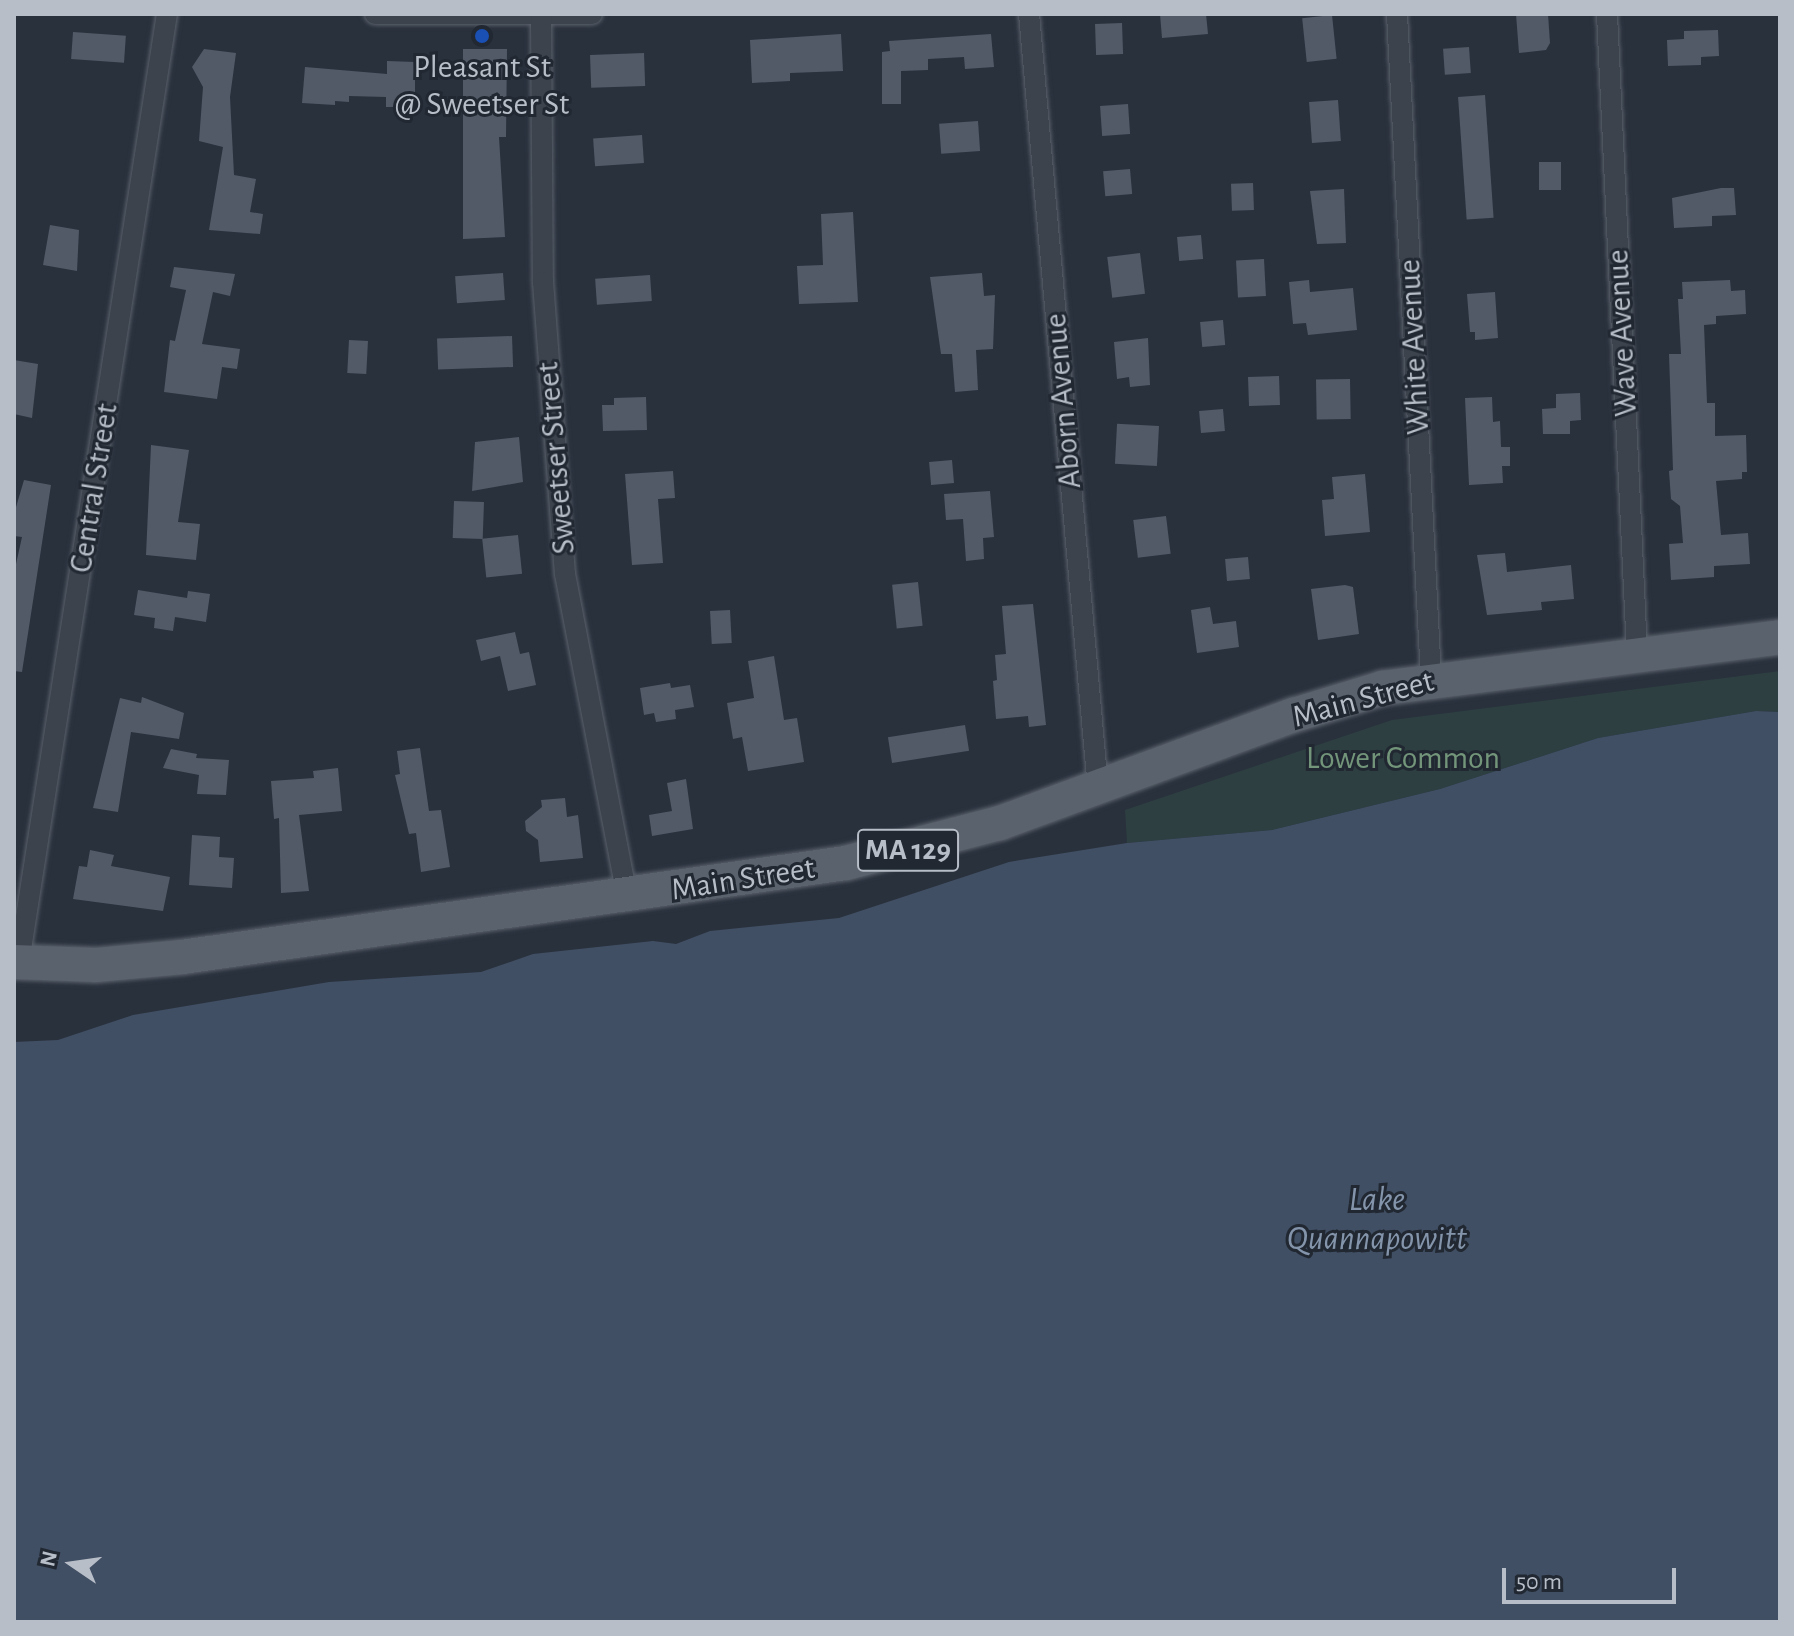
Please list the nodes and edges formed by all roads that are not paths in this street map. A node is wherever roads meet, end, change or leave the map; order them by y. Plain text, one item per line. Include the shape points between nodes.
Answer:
1 (167, 14) edge
2 (375, 14) edge
3 (592, 14) edge
4 (1029, 14) edge
5 (1397, 14) edge
6 (1607, 14) edge
7 (541, 16) edge
8 (1780, 637) edge
9 (1637, 653) junction
10 (1431, 679) junction
11 (1098, 789) junction
12 (627, 896) junction
13 (17, 962) edge

1 - 13 street, Central Street
2 - 7 street
3 - 7 street
4 - 11 street, Aborn Avenue
5 - 10 street, White Avenue
6 - 9 street, Wave Avenue
7 - 12 street, Sweetser Street via 543,282 565,574
8 - 9 main road, Main Street / MA 129
9 - 10 main road, Main Street / MA 129
10 - 11 main road, Main Street / MA 129 via 1313,708
11 - 12 main road, Main Street / MA 129 via 989,827 877,857
12 - 13 main road, Main Street / MA 129 via 140,962

